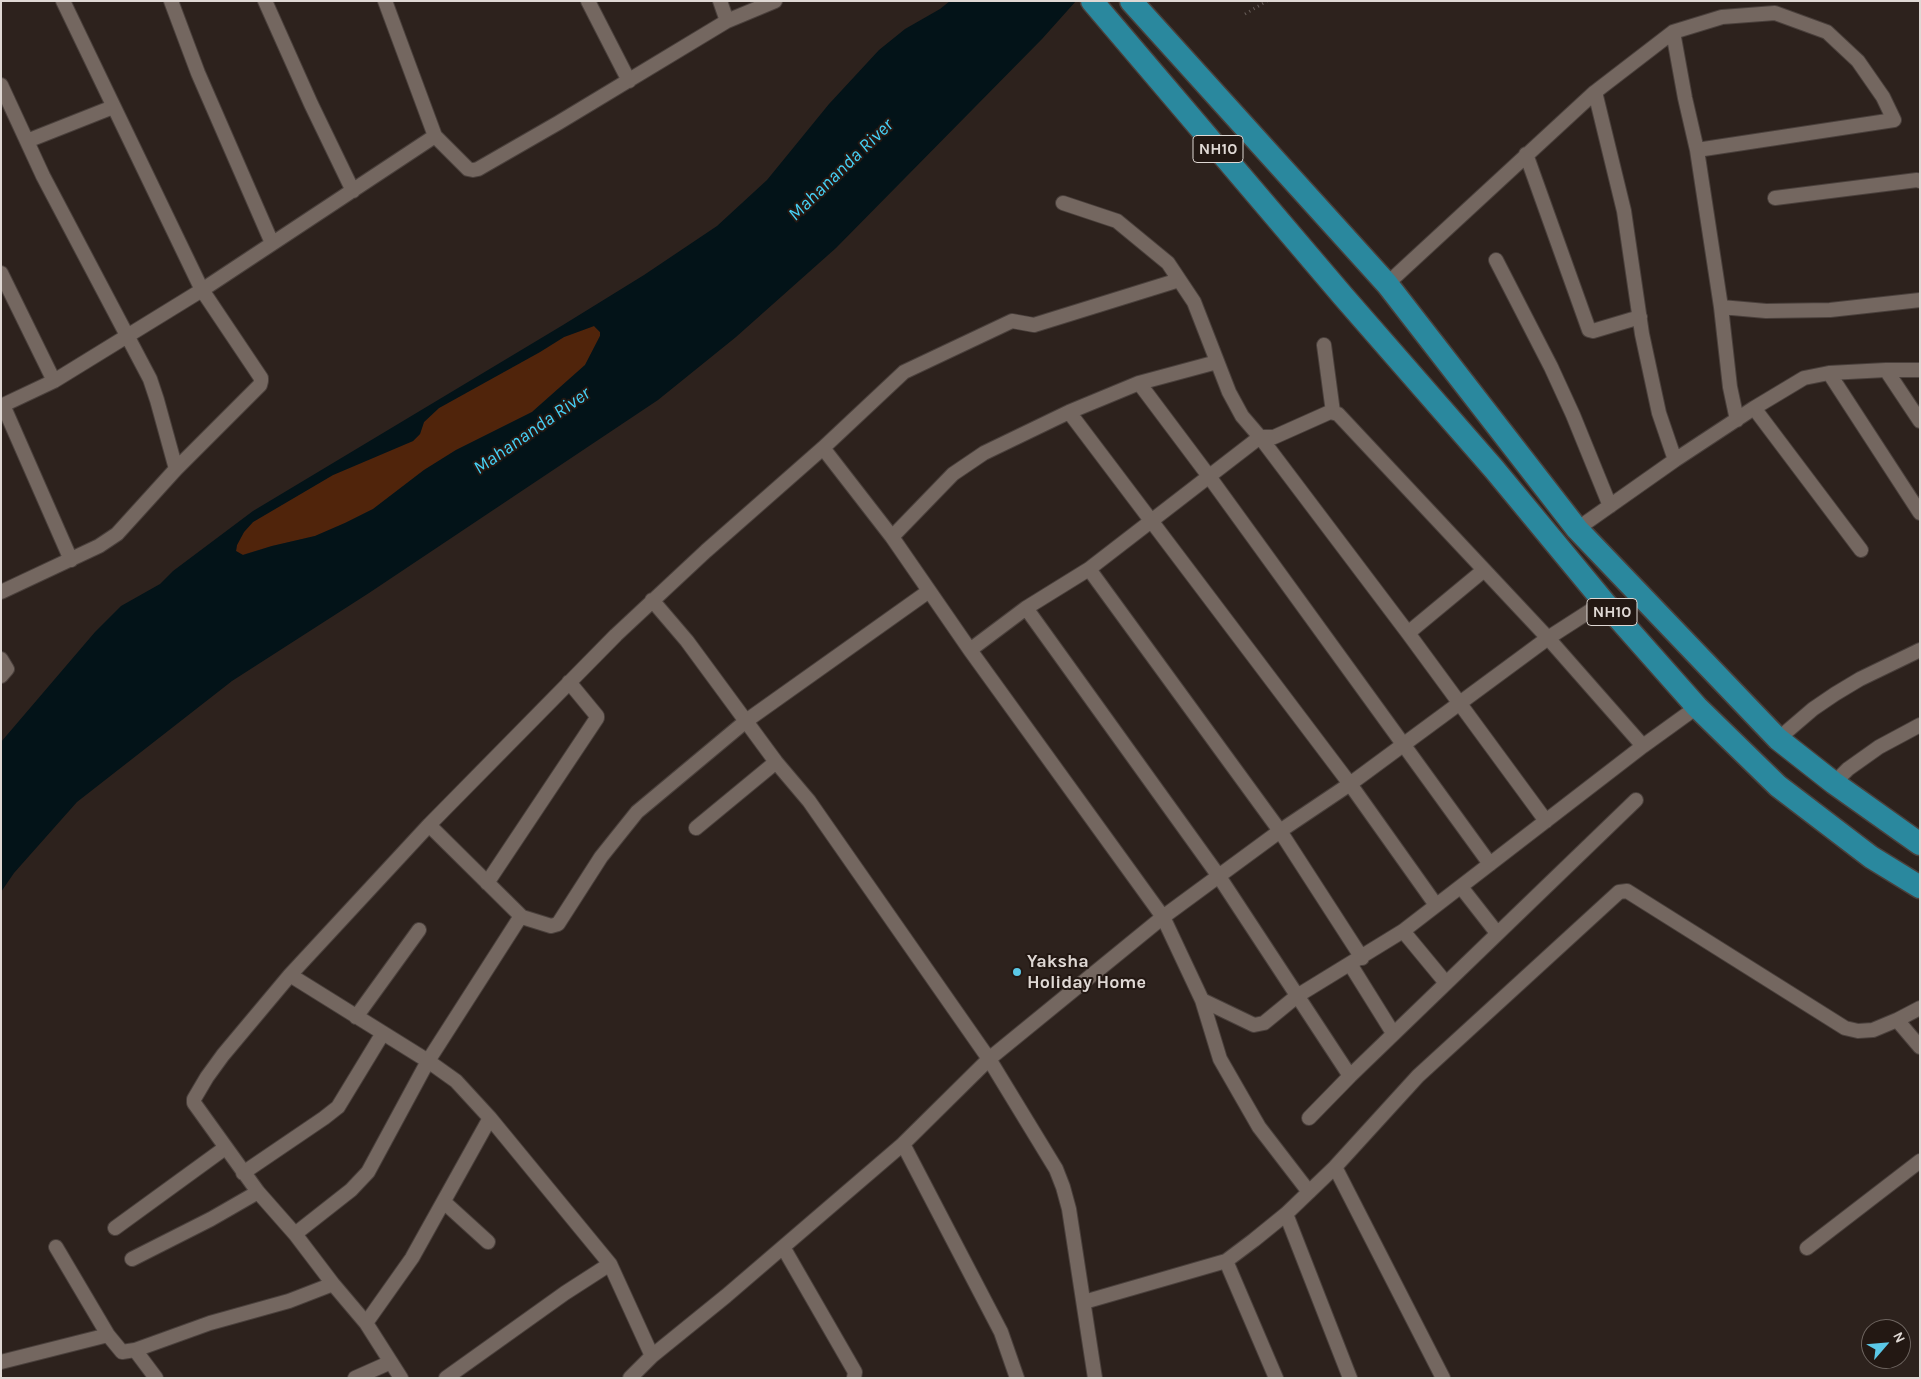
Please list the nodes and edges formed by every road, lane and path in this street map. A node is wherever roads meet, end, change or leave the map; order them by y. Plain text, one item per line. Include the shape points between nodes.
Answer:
1 (63, 1) edge
2 (171, 1) edge
3 (265, 1) edge
4 (385, 1) edge
5 (588, 1) edge
6 (720, 1) edge
7 (775, 1) edge
8 (1092, 1) edge
9 (1131, 1) edge
10 (1267, 1) edge
11 (1245, 14) dead end
12 (727, 21) junction
13 (1673, 32) junction
14 (629, 81) junction
15 (1, 85) edge
16 (1595, 92) junction
17 (113, 107) junction
18 (434, 136) junction
19 (27, 141) junction
20 (1697, 150) junction
21 (1526, 154) junction
22 (1919, 182) edge
23 (353, 190) junction
24 (1775, 198) dead end
25 (1063, 203) dead end
26 (272, 243) junction
27 (1496, 260) dead end
28 (1, 273) edge
29 (1179, 280) junction
30 (1387, 284) junction
31 (202, 290) junction
32 (1920, 300) edge
33 (1721, 307) junction
34 (1640, 317) junction
35 (128, 335) junction
36 (1324, 344) dead end
37 (1217, 362) junction
38 (1886, 370) junction
39 (1920, 370) edge
40 (1829, 373) junction
41 (54, 381) junction
42 (1139, 383) junction
43 (2, 405) edge
44 (1754, 408) junction
45 (1069, 412) junction
46 (1333, 412) junction
47 (1737, 420) junction
48 (1920, 420) edge
49 (1260, 437) junction
50 (823, 448) junction
51 (1675, 460) junction
52 (176, 469) junction
53 (1208, 475) junction
54 (1610, 506) junction
55 (1920, 513) edge
56 (1151, 520) junction
57 (1577, 529) junction
58 (892, 537) junction
59 (1861, 550) dead end
60 (71, 560) junction
61 (1089, 569) junction
62 (1484, 570) junction
63 (929, 590) junction
64 (1, 592) edge
65 (652, 600) junction
66 (1604, 602) junction
67 (1026, 608) junction
68 (1408, 633) junction
69 (1548, 638) junction
70 (970, 650) junction
71 (1920, 650) edge
72 (1, 660) edge
73 (1, 676) edge
74 (568, 682) junction
75 (1460, 703) junction
76 (1697, 707) junction
77 (746, 721) junction
78 (1920, 725) edge
79 (1778, 739) junction
80 (1404, 744) junction
81 (1643, 746) junction
82 (776, 762) junction
83 (1834, 783) junction
84 (1350, 784) junction
85 (1636, 800) dead end
86 (1546, 820) junction
87 (429, 825) junction
88 (696, 828) dead end
89 (1280, 830) junction
90 (1920, 844) edge
91 (1490, 864) junction
92 (1218, 875) junction
93 (487, 883) junction
94 (1461, 887) junction
95 (1920, 887) edge
96 (1436, 905) junction
97 (522, 917) junction
98 (1163, 917) junction
99 (418, 930) dead end
100 (1403, 931) junction
101 (1498, 933) junction
102 (1356, 961) junction
103 (290, 975) junction
104 (1446, 983) junction
105 (1297, 996) junction
106 (1202, 1000) junction
107 (1920, 1008) edge
108 (356, 1017) junction
109 (1897, 1020) junction
110 (1394, 1033) junction
111 (383, 1034) junction
112 (1920, 1047) edge
113 (989, 1060) junction
114 (428, 1061) junction
115 (1350, 1076) junction
116 (490, 1118) junction
117 (1309, 1118) dead end
118 (902, 1144) junction
119 (225, 1148) junction
120 (1920, 1161) edge
121 (1336, 1167) junction
122 (243, 1173) junction
123 (258, 1192) junction
124 (1309, 1192) junction
125 (444, 1202) junction
126 (1286, 1214) junction
127 (115, 1228) dead end
128 (295, 1234) junction
129 (488, 1242) dead end
130 (56, 1247) dead end
131 (784, 1247) junction
132 (1806, 1248) dead end
133 (132, 1260) dead end
134 (1226, 1261) junction
135 (610, 1264) junction
136 (333, 1284) junction
137 (1084, 1302) junction
138 (366, 1323) junction
139 (108, 1335) junction
140 (135, 1350) junction
141 (652, 1356) junction
142 (1, 1362) edge
143 (390, 1362) junction
144 (156, 1378) edge
145 (355, 1378) edge
146 (400, 1378) edge
147 (446, 1378) edge
148 (630, 1378) edge
149 (854, 1378) edge
150 (1017, 1378) edge
151 (1095, 1378) edge
152 (1276, 1378) edge
153 (1350, 1378) edge
154 (1443, 1378) edge

1 - 17 street
2 - 26 street via 198,74
3 - 23 street
4 - 18 street
5 - 14 street
6 - 12 street
7 - 12 street
8 - 66 highway, NH10 via 1494,469
9 - 30 highway
10 - 11 path
12 - 14 street
13 - 16 street
13 - 20 street
13 - 20 street via 1722,17 1775,13 1827,32 1858,61 1883,97 1894,120
14 - 18 street via 478,168 468,169
15 - 19 street
16 - 21 street
16 - 34 street via 1624,211
17 - 19 street
17 - 31 street
18 - 23 street
19 - 35 street
20 - 33 street
21 - 30 street
21 - 34 street via 1589,330
22 - 24 street
23 - 26 street
25 - 29 street via 1117,221 1168,263
26 - 31 street
27 - 54 street via 1551,367
28 - 41 street
29 - 37 street via 1194,302
29 - 50 street via 1034,325 1012,322 914,366
30 - 57 highway
31 - 35 street
31 - 52 street via 261,381
32 - 33 street via 1830,310 1766,311
33 - 47 street
34 - 51 street via 1659,413
35 - 41 street
35 - 52 street via 154,389
36 - 46 street
37 - 42 street
37 - 49 street via 1228,392
38 - 39 street
38 - 40 street
38 - 48 street
40 - 44 street via 1804,378
40 - 55 street
41 - 43 street
42 - 45 street
42 - 53 street
43 - 60 street
44 - 47 street
44 - 59 street
45 - 56 street
45 - 58 street via 984,453 953,474
46 - 49 street via 1274,437
46 - 62 street
47 - 51 street
49 - 53 street
49 - 68 street
50 - 58 street
50 - 65 street
51 - 54 street
52 - 60 street via 118,534
53 - 56 street
53 - 80 street
54 - 57 street
56 - 61 street
56 - 84 street
57 - 79 highway
58 - 63 street
60 - 64 street
61 - 67 street
61 - 89 street
62 - 68 street
62 - 69 street
63 - 70 street
63 - 77 street
65 - 74 street
65 - 77 street
66 - 69 street
66 - 76 highway, NH10
67 - 70 street
67 - 92 street
68 - 75 street
69 - 75 street
69 - 81 street
70 - 98 street
71 - 79 street via 1836,694
72 - 73 street via 6,669
74 - 87 street
74 - 93 street via 598,717
75 - 80 street
75 - 86 street
76 - 81 street
76 - 95 highway, NH10 via 1778,786 1871,857
77 - 82 street
77 - 97 street via 637,812 601,857 558,924 551,926
78 - 83 street via 1879,747
79 - 83 highway
80 - 84 street
80 - 91 street
81 - 86 street
82 - 88 street
82 - 113 street via 809,801
83 - 90 highway
84 - 89 street
84 - 96 street
85 - 101 street
86 - 91 street
87 - 93 street
87 - 103 street
89 - 92 street
89 - 102 street
91 - 94 street
92 - 98 street
92 - 105 street
93 - 97 street
94 - 96 street
94 - 101 street
96 - 100 street
97 - 114 street
98 - 106 street
98 - 113 street
99 - 108 street
100 - 102 street
100 - 104 street
101 - 104 street
102 - 105 street
102 - 110 street
103 - 108 street
103 - 119 street via 223,1055 194,1099
104 - 110 street
105 - 106 street via 1258,1025
105 - 115 street
106 - 124 street via 1220,1059 1259,1127
107 - 109 street
108 - 111 street
109 - 112 street
109 - 121 street via 1873,1030 1845,1028 1627,891 1619,892 1418,1076
110 - 115 street
111 - 114 street
111 - 122 street via 338,1107
113 - 118 street
113 - 137 street via 1056,1169 1069,1209
114 - 116 street via 456,1080
114 - 128 street via 368,1172 351,1190
115 - 117 street
116 - 125 street
116 - 135 street
118 - 131 street
118 - 150 street via 1001,1332
119 - 122 street
119 - 127 street
120 - 132 street
121 - 124 street
121 - 154 street
122 - 123 street
123 - 128 street
123 - 133 street
124 - 126 street
125 - 129 street
125 - 138 street via 412,1258
126 - 134 street
126 - 153 street
128 - 136 street
130 - 139 street
131 - 141 street
131 - 149 street via 855,1372
134 - 137 street
134 - 152 street
135 - 141 street
135 - 147 street
136 - 138 street
136 - 140 street via 210,1322
137 - 151 street
138 - 143 street
139 - 140 street via 122,1352
139 - 142 street
140 - 144 street
141 - 148 street
143 - 145 street
143 - 146 street

